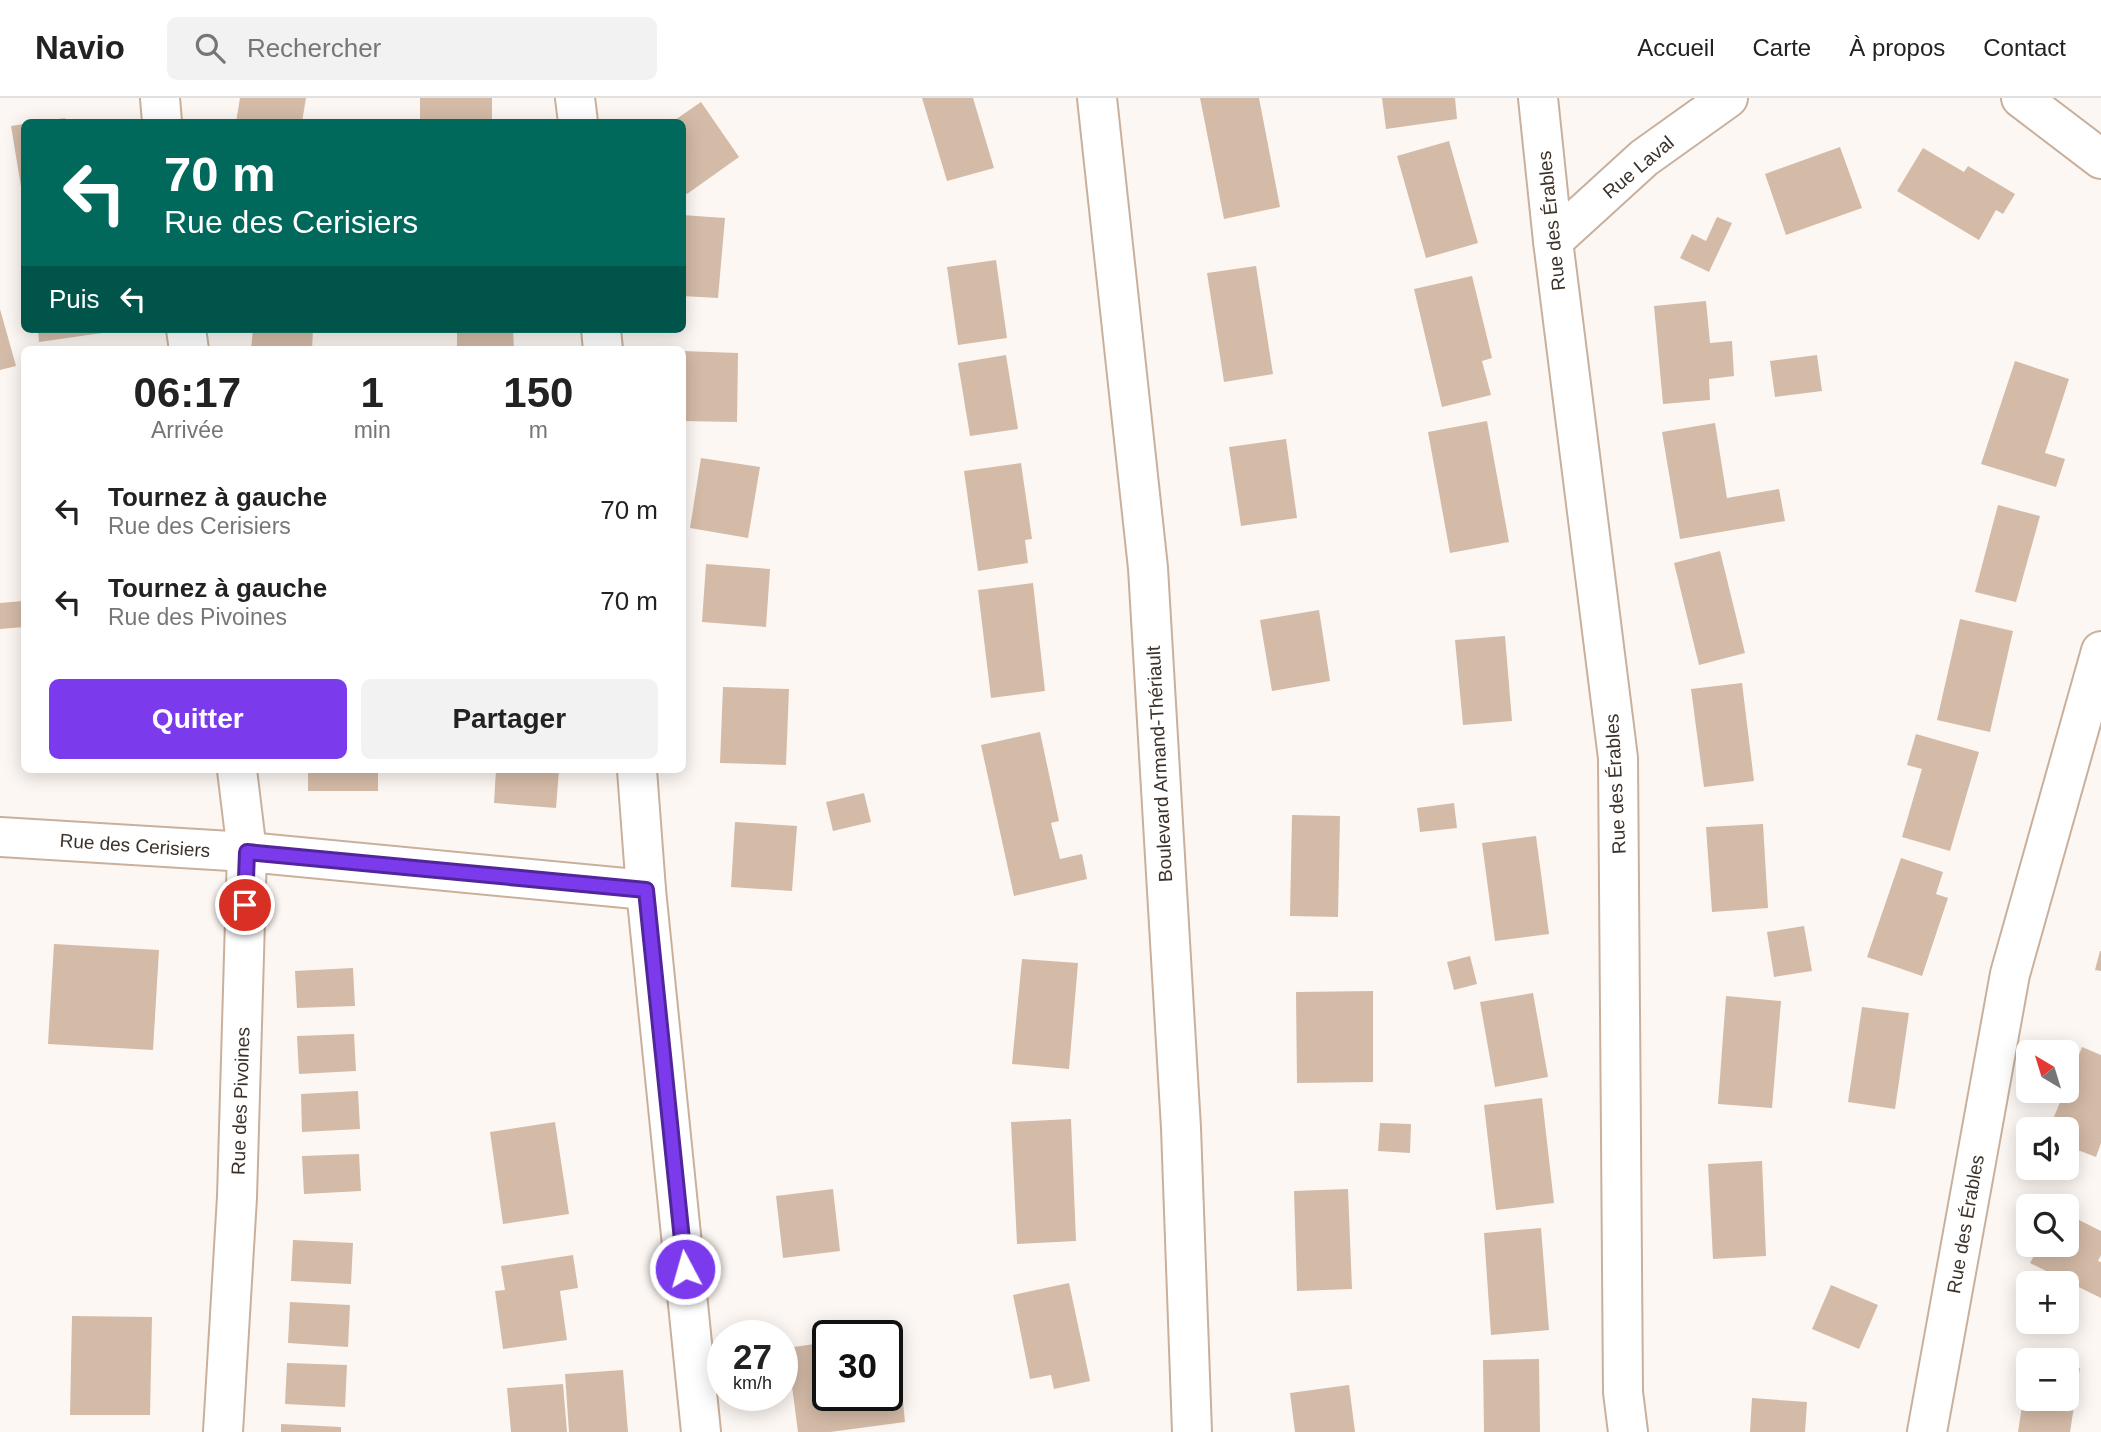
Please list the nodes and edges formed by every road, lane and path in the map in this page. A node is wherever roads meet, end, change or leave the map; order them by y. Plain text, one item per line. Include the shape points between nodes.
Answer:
1 (160, 98) edge
2 (575, 98) edge
3 (1097, 98) edge
4 (1538, 98) edge
5 (1728, 98) edge
6 (2021, 98) edge
7 (162, 119) edge
8 (578, 119) edge
9 (2101, 159) edge
10 (1553, 241) junction
11 (2101, 651) edge
12 (237, 773) edge
13 (637, 773) edge
14 (0, 837) edge
15 (247, 852) junction
16 (646, 890) junction
17 (223, 1432) edge
18 (701, 1432) edge
19 (1192, 1432) edge
20 (1628, 1432) edge
21 (1927, 1432) edge

1 - 7 street
2 - 8 street
3 - 19 street, Boulevard Armand-Thériault via 1147,568 1181,1128
4 - 10 street, Rue des Érables
5 - 10 street, Rue Laval via 1644,158
6 - 9 street
10 - 20 street, Rue des Érables via 1618,758 1623,1392
11 - 21 street, Rue des Érables via 2010,974
12 - 15 street, Rue des Pivoines
13 - 16 street
14 - 15 street, Rue des Cerisiers
15 - 16 street, Rue des Cerisiers
15 - 17 street, Rue des Pivoines via 237,1197
16 - 18 street

